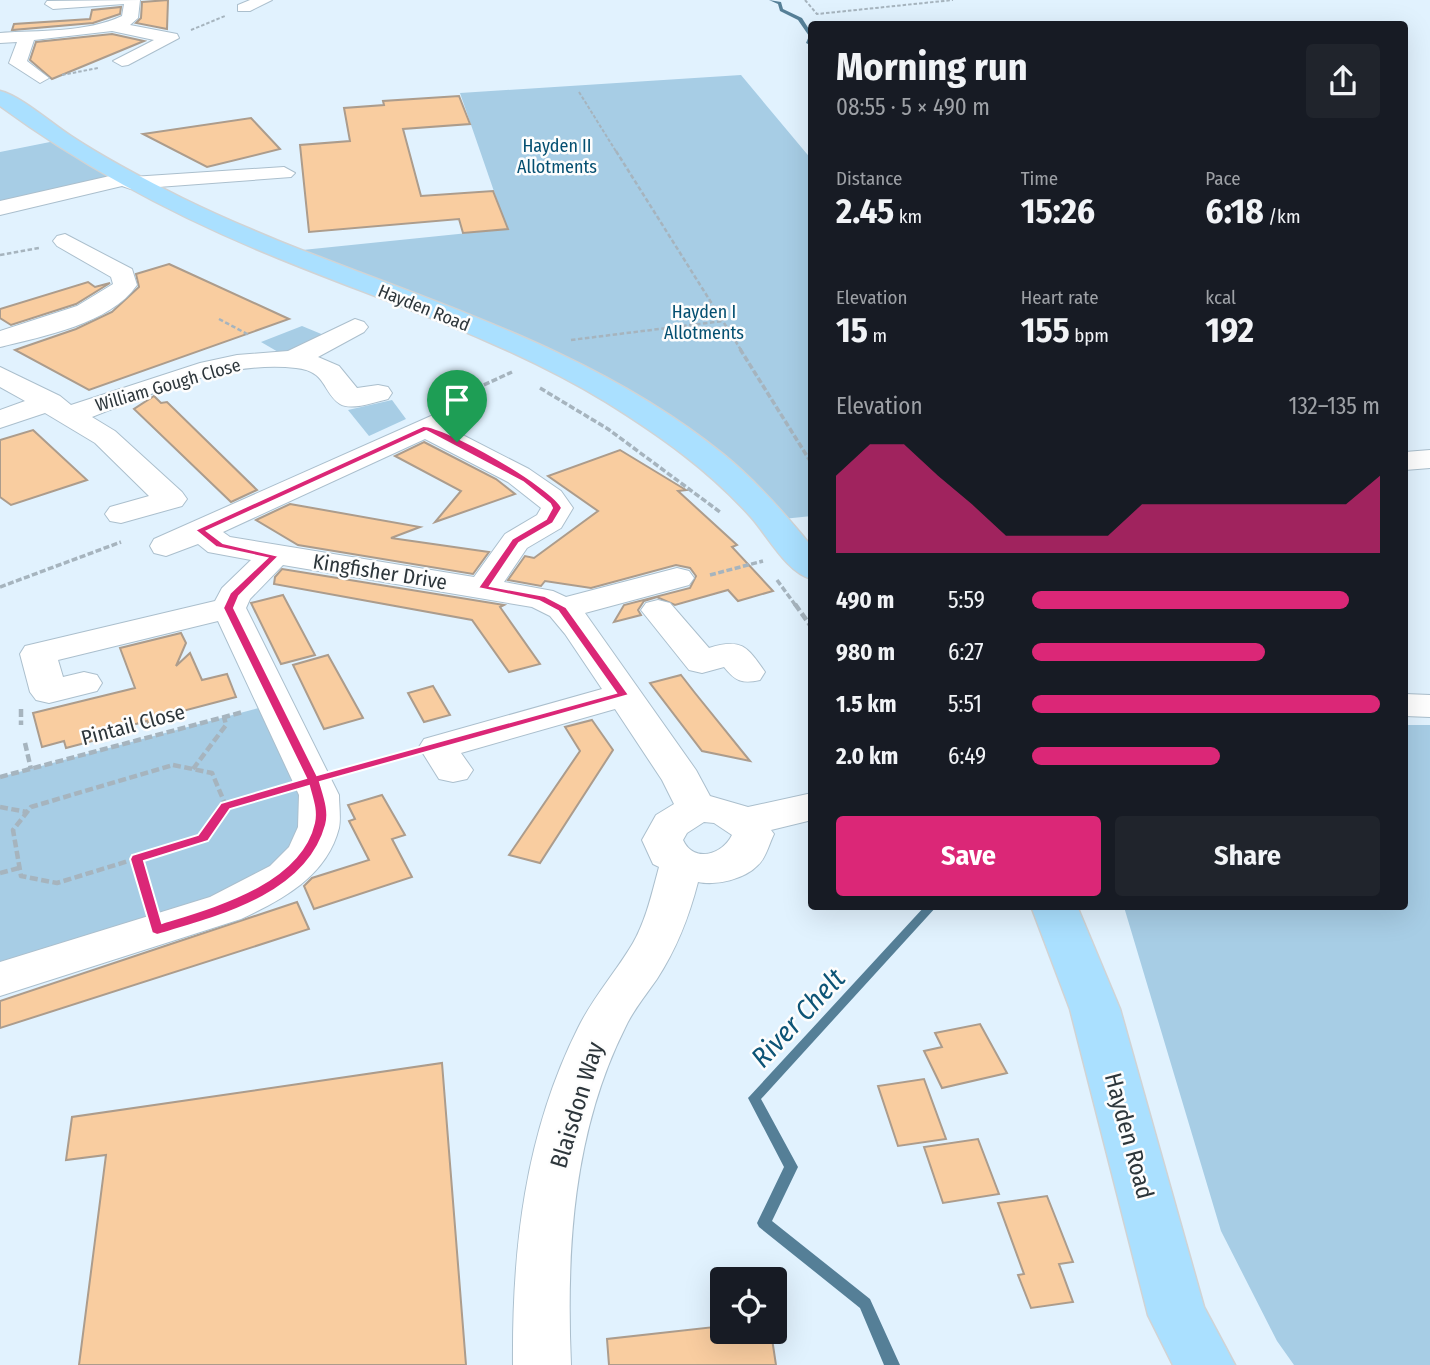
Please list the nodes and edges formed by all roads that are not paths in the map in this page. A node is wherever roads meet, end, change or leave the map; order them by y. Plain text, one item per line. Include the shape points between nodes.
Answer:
1 (122, 0) edge
2 (132, 0) edge
3 (264, 0) edge
4 (53, 4) dead end
5 (244, 8) road end
6 (112, 26) junction
7 (27, 36) junction
8 (0, 38) edge
9 (122, 61) dead end
10 (40, 78) dead end
11 (0, 97) edge
12 (127, 181) junction
13 (288, 196) dead end
14 (0, 208) edge
15 (53, 241) road end
16 (355, 327) dead end
17 (0, 339) edge
18 (292, 360) junction
19 (0, 375) edge
20 (378, 393) dead end
21 (60, 408) junction
22 (0, 419) edge
23 (1430, 459) edge
24 (1408, 461) edge
25 (121, 514) dead end
26 (200, 530) junction
27 (166, 546) dead end
28 (274, 556) junction
29 (808, 564) edge
30 (677, 578) road end
31 (483, 588) junction
32 (648, 599) junction
33 (229, 608) junction
34 (562, 609) junction
35 (747, 672) dead end
36 (84, 683) dead end
37 (623, 695) junction
38 (1408, 705) edge
39 (1430, 706) edge
40 (445, 758) road end
41 (808, 807) edge
42 (696, 809) junction
43 (744, 821) junction
44 (681, 864) junction
45 (1056, 910) edge
46 (0, 979) edge
47 (542, 1365) edge
48 (1205, 1365) edge

1 - 4 street
2 - 6 street via 130,18
3 - 5 street
6 - 7 street
6 - 9 street via 171,38
7 - 8 street
7 - 10 street via 18,63
11 - 12 main road, Hayden Road
12 - 13 street via 284,163
12 - 14 street
12 - 29 main road, Hayden Road via 284,252 459,321 521,363 640,411 711,461 773,520
15 - 17 street via 123,274 125,285 101,305
16 - 18 street
18 - 20 street, William Gough Close via 327,369 350,398
18 - 21 street, William Gough Close via 222,366
19 - 21 street
21 - 22 street, William Gough Close
21 - 25 street via 105,438 171,499
23 - 24 street
26 - 27 street
26 - 28 street, Kingfisher Drive via 219,545
26 - 31 street via 433,425 526,480 557,508 550,521 516,541
28 - 31 street, Kingfisher Drive
28 - 33 street via 234,595
30 - 32 street
31 - 34 street, Kingfisher Drive via 541,598
32 - 34 street
32 - 35 street via 702,662 731,653
33 - 36 street via 38,654 49,692
33 - 46 street via 313,780 321,810 316,839 292,869 251,897
34 - 37 street
37 - 40 street
37 - 42 street via 682,779
38 - 39 street
41 - 43 street
42 - 43 street via 723,810
42 - 44 street via 673,818 664,828 667,854
43 - 44 street via 753,834 750,849 740,860 706,870
44 - 47 street, Blaisdon Way via 661,932 602,1027 563,1136 543,1257
45 - 48 main road, Hayden Road via 1095,1009 1177,1315

